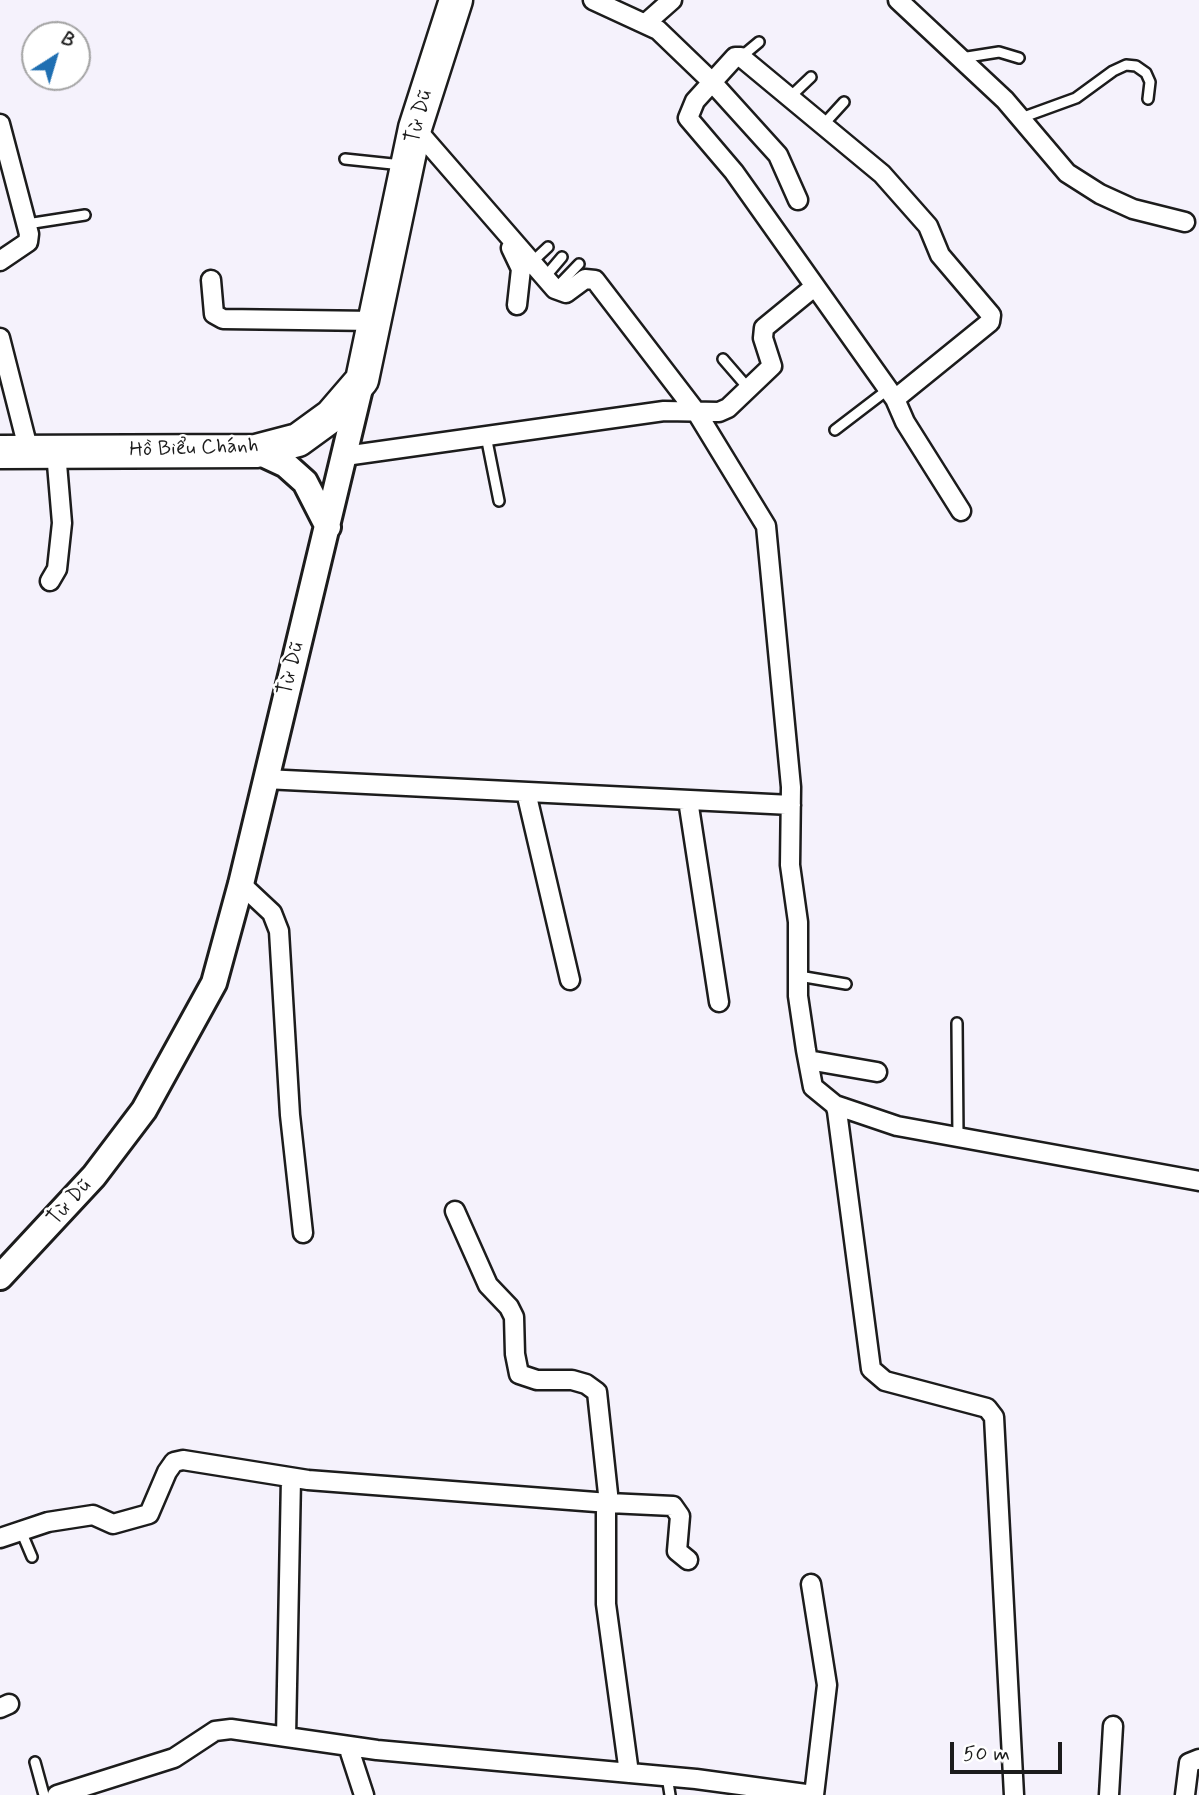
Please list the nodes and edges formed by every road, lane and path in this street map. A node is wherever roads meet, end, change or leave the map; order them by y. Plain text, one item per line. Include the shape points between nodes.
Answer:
1 (456, 0) edge
2 (593, 0) edge
3 (672, 0) edge
4 (898, 0) edge
5 (646, 23) junction
6 (759, 43) dead end
7 (741, 57) junction
8 (961, 58) junction
9 (1019, 58) dead end
10 (811, 77) dead end
11 (711, 81) junction
12 (790, 97) junction
13 (1148, 99) dead end
14 (844, 102) dead end
15 (1021, 118) junction
16 (0, 124) edge
17 (823, 125) junction
18 (415, 128) junction
19 (345, 159) dead end
20 (407, 166) junction
21 (798, 200) dead end
22 (85, 215) dead end
23 (494, 219) junction
24 (1185, 222) dead end
25 (27, 224) junction
26 (548, 247) dead end
27 (562, 257) dead end
28 (0, 261) edge
29 (532, 262) junction
30 (579, 264) dead end
31 (211, 280) dead end
32 (550, 283) junction
33 (814, 287) junction
34 (517, 305) dead end
35 (374, 321) junction
36 (0, 338) edge
37 (723, 359) dead end
38 (362, 380) junction
39 (749, 389) junction
40 (890, 395) junction
41 (697, 413) junction
42 (835, 430) dead end
43 (486, 436) junction
44 (256, 450) junction
45 (28, 452) edge
46 (345, 456) junction
47 (499, 501) dead end
48 (961, 511) dead end
49 (328, 527) junction
50 (50, 581) dead end
51 (265, 779) junction
52 (526, 792) junction
53 (688, 800) junction
54 (790, 805) junction
55 (241, 884) junction
56 (799, 976) junction
57 (570, 979) dead end
58 (846, 984) dead end
59 (719, 1002) dead end
60 (957, 1023) dead end
61 (808, 1060) junction
62 (877, 1072) dead end
63 (837, 1113) junction
64 (958, 1137) junction
65 (1199, 1181) edge
66 (454, 1211) dead end
67 (303, 1233) dead end
68 (0, 1277) edge
69 (291, 1478) junction
70 (609, 1503) junction
71 (21, 1531) junction
72 (0, 1538) edge
73 (32, 1557) dead end
74 (688, 1560) dead end
75 (811, 1584) dead end
76 (1113, 1726) dead end
77 (286, 1737) junction
78 (348, 1746) junction
79 (1199, 1759) edge
80 (35, 1762) dead end
81 (629, 1773) junction
82 (667, 1776) junction
83 (44, 1795) edge
84 (57, 1795) edge
85 (364, 1795) edge
86 (670, 1795) edge
87 (813, 1795) edge
88 (1014, 1795) edge
89 (1109, 1795) edge
90 (1185, 1795) edge

1 - 18 highway, Từ Dũ
2 - 5 street
3 - 5 street
4 - 8 street
5 - 11 street
6 - 7 lane
7 - 11 street via 735,57
7 - 12 street
8 - 9 lane via 999,52
8 - 15 street
10 - 12 lane
11 - 21 street via 778,155
11 - 33 street via 689,109 688,118 734,172
12 - 17 street
13 - 15 lane via 1146,73 1126,65 1076,98
14 - 17 lane
15 - 24 street via 1055,162 1100,194 1133,209
16 - 25 street
17 - 40 street via 883,174 928,226 940,255 992,315 990,322
18 - 20 highway, Từ Dũ
18 - 23 street
19 - 20 lane
20 - 35 highway, Từ Dũ
22 - 25 lane
23 - 29 street
23 - 34 street via 491,230 510,247 521,269
25 - 28 street via 28,242
26 - 29 lane
27 - 32 lane
29 - 32 street
30 - 32 lane
31 - 35 street via 214,314 223,319
32 - 41 street via 566,293 585,279 596,280
33 - 39 street via 764,328 772,366
33 - 40 street
35 - 38 highway, Từ Dũ
36 - 45 street
37 - 39 lane
38 - 44 highway, Hồ Biểu Chánh via 317,429 298,440
38 - 46 main road, Từ Dũ
39 - 41 street via 719,412
40 - 42 lane
40 - 48 street
41 - 43 street via 664,411
41 - 54 street via 766,526
43 - 46 street
43 - 47 lane
44 - 45 highway, Hồ Biểu Chánh
44 - 49 main road via 286,465 305,482
45 - 50 street via 62,535 57,569
46 - 49 main road, Từ Dũ
49 - 51 main road, Từ Dũ
51 - 52 street
51 - 55 main road, Từ Dũ
52 - 53 street
52 - 57 street
53 - 54 street
53 - 59 street
54 - 56 street
55 - 67 street via 268,908 279,931 290,1115
55 - 68 main road, Từ Dũ via 214,983 144,1110 94,1176
56 - 58 lane
56 - 61 street
60 - 64 lane
61 - 62 street
61 - 63 street via 813,1087
63 - 64 street
63 - 88 street via 871,1369 885,1381 987,1408 994,1417
64 - 65 street
66 - 70 street via 488,1285 514,1317 519,1374 537,1380 572,1380 597,1392
69 - 70 street
69 - 71 street via 183,1460 174,1462 149,1514 113,1524 93,1515
69 - 77 street
70 - 74 street via 673,1506 680,1516 677,1551
70 - 81 street via 604,1515 606,1604
71 - 72 street
71 - 73 lane
75 - 87 street via 827,1685
76 - 89 street
77 - 78 street
77 - 84 street via 222,1729 174,1758
78 - 81 street
78 - 85 street
79 - 90 street via 1189,1763
80 - 83 lane
81 - 82 street
82 - 86 lane
82 - 87 street

